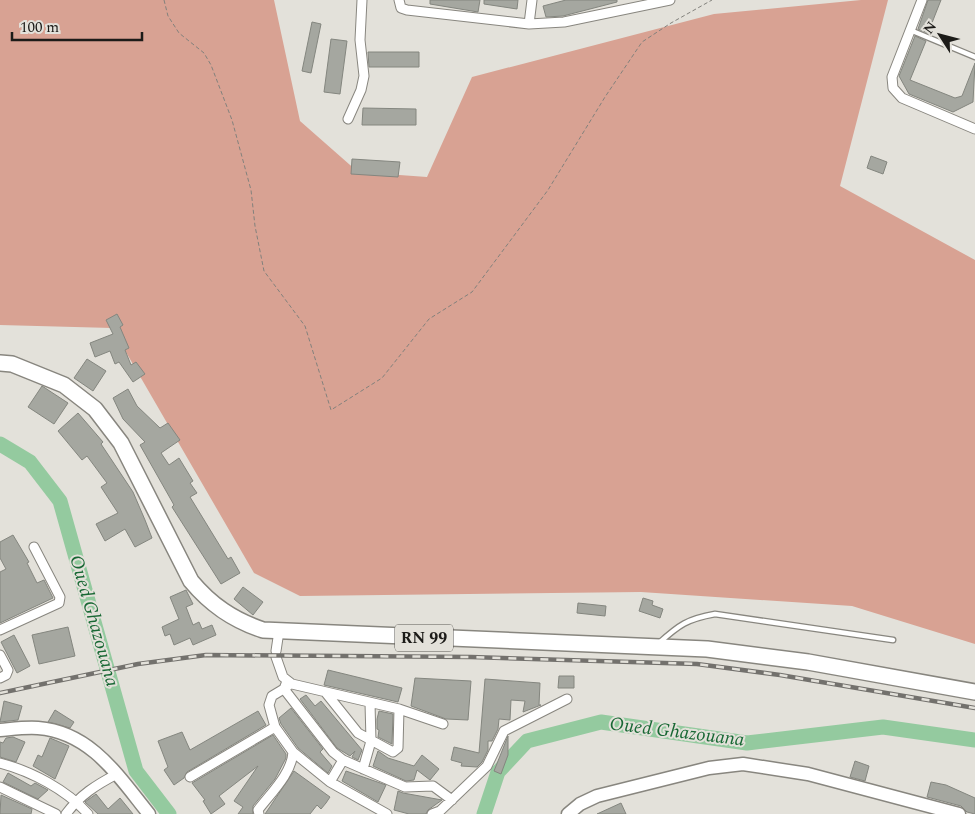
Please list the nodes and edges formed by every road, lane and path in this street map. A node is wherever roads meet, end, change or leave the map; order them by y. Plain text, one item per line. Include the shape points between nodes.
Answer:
1 (164, 0) edge
2 (362, 0) edge
3 (399, 0) edge
4 (532, 0) edge
5 (668, 0) edge
6 (712, 0) edge
7 (922, 0) edge
8 (529, 24) junction
9 (910, 30) junction
10 (975, 57) edge
11 (348, 119) dead end
12 (974, 127) edge
13 (0, 363) edge
14 (34, 547) dead end
15 (0, 630) edge
16 (279, 631) junction
17 (893, 640) dead end
18 (654, 648) junction
19 (0, 655) edge
20 (0, 678) edge
21 (288, 685) junction
22 (975, 692) edge
23 (326, 693) junction
24 (566, 699) dead end
25 (370, 703) junction
26 (399, 709) junction
27 (443, 724) dead end
28 (275, 727) junction
29 (0, 730) edge
30 (371, 741) junction
31 (293, 752) junction
32 (343, 760) junction
33 (0, 763) edge
34 (364, 770) junction
35 (117, 774) junction
36 (190, 777) dead end
37 (330, 782) junction
38 (0, 787) edge
39 (76, 800) junction
40 (452, 800) junction
41 (56, 814) edge
42 (66, 814) edge
43 (88, 814) edge
44 (149, 814) edge
45 (260, 814) edge
46 (387, 814) edge
47 (432, 814) edge
48 (568, 814) edge
49 (959, 814) edge

1 - 6 path via 168,16 179,33 204,53 211,65 232,120 251,190 264,270 304,326 330,410 382,378 429,319 472,292 548,190 642,42
2 - 11 street via 360,40 364,76
3 - 8 street via 401,8 407,10
4 - 8 street
5 - 8 street via 564,22
7 - 9 street
9 - 10 lane
9 - 12 street via 892,77 894,91 902,98
13 - 16 main road, RN 99 via 12,364 64,385 95,409 121,443 191,581 229,616 263,630
14 - 15 street via 60,597 59,603
16 - 18 main road, RN 99
16 - 21 street via 276,654
17 - 18 lane via 715,614 680,624
18 - 22 main road, RN 99 via 707,649 781,658
19 - 20 street via 8,670
21 - 23 street
21 - 28 street via 269,701
21 - 32 street via 333,752
23 - 25 street
23 - 30 street via 358,733
24 - 40 street via 504,731 487,766
25 - 26 street
25 - 30 street
26 - 27 street
26 - 30 street via 397,750 393,752
28 - 31 street
28 - 36 street
29 - 35 main road via 38,728 57,731 92,748
30 - 34 street
31 - 37 street
31 - 45 street via 293,760 258,810
32 - 34 street
32 - 37 street
33 - 39 street
34 - 40 street via 405,788 433,786
35 - 39 street
35 - 44 main road
37 - 46 street
38 - 41 street
39 - 42 street
39 - 43 street
40 - 47 street
48 - 49 main road via 598,796 709,768 743,764 808,774

